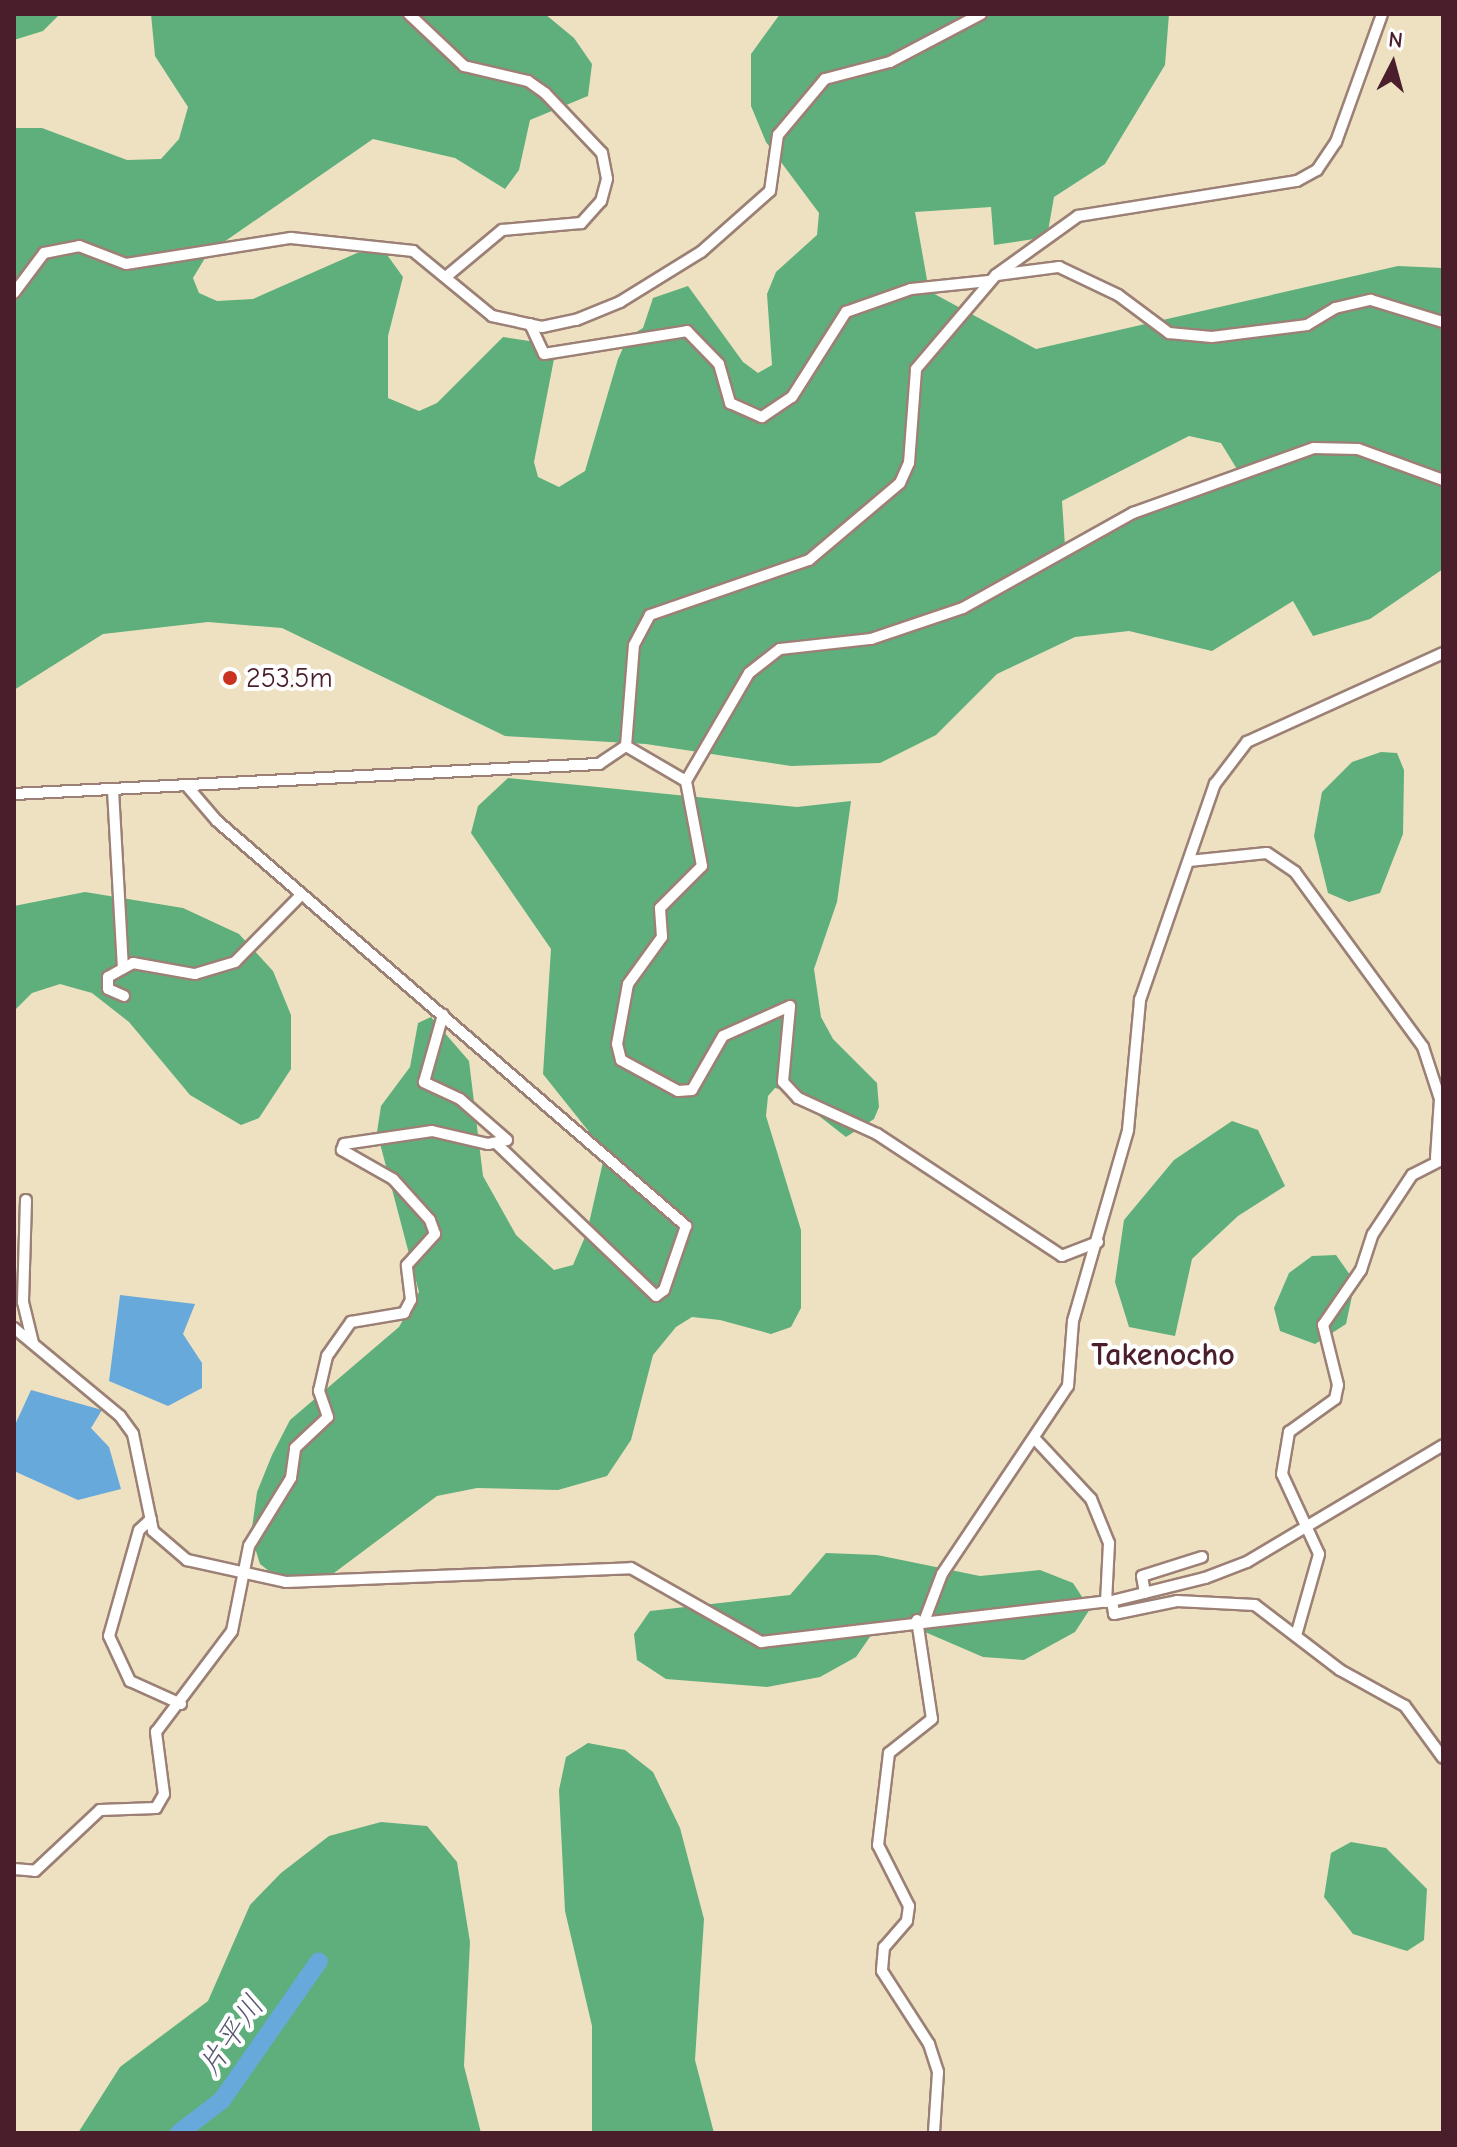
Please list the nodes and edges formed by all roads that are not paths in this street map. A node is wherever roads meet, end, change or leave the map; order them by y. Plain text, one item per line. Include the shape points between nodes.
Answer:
1 (409, 14) edge
2 (981, 14) edge
3 (1382, 14) edge
4 (447, 276) junction
5 (993, 278) junction
6 (14, 293) edge
7 (1443, 322) edge
8 (530, 324) junction
9 (1443, 480) edge
10 (1443, 653) edge
11 (626, 746) junction
12 (686, 781) junction
13 (187, 786) junction
14 (113, 790) junction
15 (14, 794) edge
16 (1189, 861) junction
17 (301, 895) junction
18 (123, 967) junction
19 (124, 996) dead end
20 (443, 1015) junction
21 (497, 1144) junction
22 (1439, 1158) edge
23 (26, 1200) dead end
24 (1098, 1242) junction
25 (14, 1328) edge
26 (33, 1343) junction
27 (1036, 1440) junction
28 (1443, 1445) edge
29 (151, 1519) junction
30 (1307, 1526) junction
31 (1202, 1557) dead end
32 (241, 1571) junction
33 (1145, 1593) junction
34 (1109, 1601) junction
35 (921, 1620) junction
36 (1297, 1632) junction
37 (181, 1704) junction
38 (1443, 1758) edge
39 (14, 1869) edge
40 (934, 2133) edge

1 - 4 street via 464,66 528,81 545,93 602,153 607,179 601,201 581,223 502,230
2 - 8 street via 890,62 825,79 778,135 770,191 701,252 620,302 576,320
3 - 5 street via 1336,142 1317,170 1297,181 1078,216
4 - 6 street via 413,251 291,238 126,264 79,246 44,253
4 - 8 street via 492,316
5 - 7 street via 1059,267 1118,295 1169,333 1212,337 1307,325 1335,308 1371,300
5 - 8 street via 911,289 846,312 792,397 762,417 730,403 719,364 687,331 544,354
5 - 11 street via 916,369 909,463 874,510 809,560 650,615 634,645
9 - 12 street via 1358,449 1314,448 1133,513 963,608 871,639 780,649 749,673
10 - 16 street via 1247,742 1215,784
11 - 12 street
11 - 13 street via 599,764 569,769
12 - 24 street via 702,866 660,908 662,937 628,984 617,1044 621,1060 678,1091 692,1090 723,1036 790,1006 783,1082 798,1098 877,1134 1062,1256
13 - 14 street
13 - 17 street
14 - 15 street
14 - 18 street
16 - 22 street via 1267,853 1295,872 1423,1047 1440,1099
16 - 24 street via 1140,1000 1128,1130
17 - 18 street via 260,943 221,969
17 - 20 street
18 - 19 street via 107,985
20 - 21 street via 424,1082 499,1129 507,1140
20 - 21 street via 686,1226 664,1290 656,1296
21 - 32 street via 432,1131 366,1146 344,1144 342,1150 393,1179 435,1234 407,1265 411,1300 404,1313 351,1322 340,1332 319,1391 328,1417 295,1448 291,1478
22 - 30 street via 1412,1175 1323,1325 1338,1385 1335,1399 1289,1432 1282,1474
23 - 26 street via 23,1302
24 - 27 street via 1073,1321 1068,1386
25 - 26 street
26 - 29 street via 107,1400 133,1434
27 - 34 street via 1091,1499 1109,1543
27 - 35 street via 942,1574
28 - 30 street
29 - 32 street via 164,1547 187,1560
29 - 37 street via 139,1530 109,1636 130,1681
30 - 33 street via 1247,1562
30 - 36 street via 1317,1571
31 - 33 street via 1142,1576
32 - 35 street via 286,1582 631,1568 761,1642
32 - 37 street via 232,1631
33 - 34 street
34 - 35 street
34 - 36 street via 1114,1614 1235,1598
35 - 40 street via 932,1719 889,1753 878,1845 909,1906 907,1921 884,1947 882,1971 929,2044 938,2072
36 - 38 street via 1340,1670 1405,1706
37 - 39 street via 156,1732 164,1794 156,1808 100,1810 35,1871

